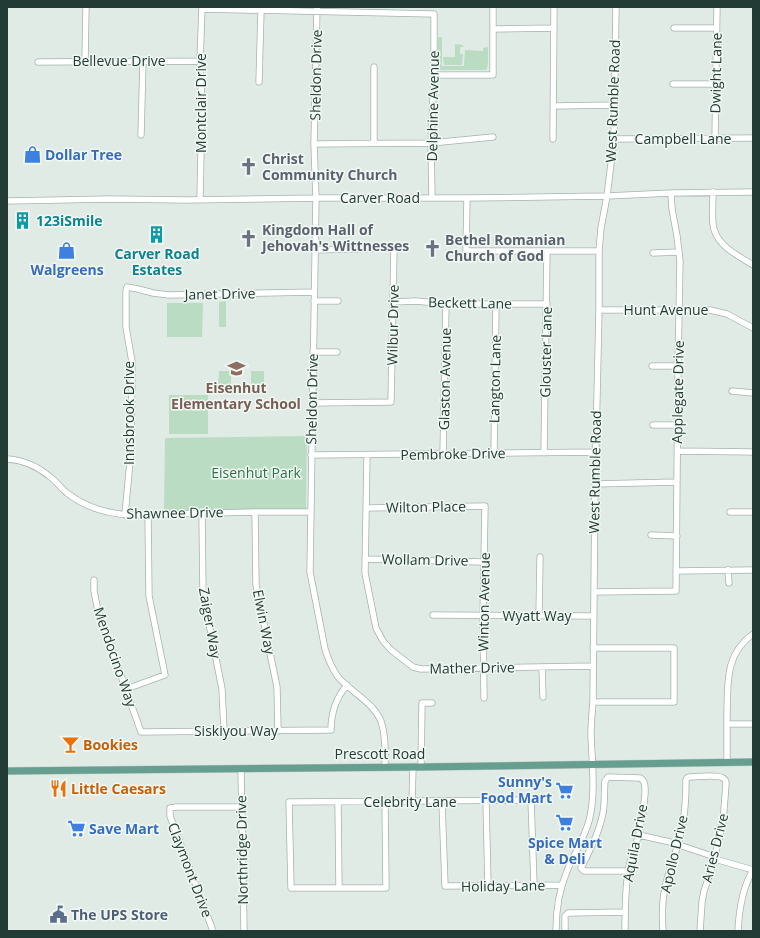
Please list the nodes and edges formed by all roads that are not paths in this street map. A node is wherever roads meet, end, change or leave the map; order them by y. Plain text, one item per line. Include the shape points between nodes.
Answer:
1 (86, 7) edge
2 (493, 7) edge
3 (554, 7) edge
4 (616, 7) edge
5 (717, 7) edge
6 (202, 8) edge
7 (317, 9) edge
8 (374, 10) edge
9 (261, 11) junction
10 (554, 28) junction
11 (674, 28) dead end
12 (716, 28) junction
13 (493, 29) junction
14 (143, 61) junction
15 (200, 61) junction
16 (38, 62) dead end
17 (85, 62) junction
18 (374, 67) dead end
19 (434, 75) junction
20 (259, 82) dead end
21 (673, 84) dead end
22 (716, 84) junction
23 (614, 105) junction
24 (554, 106) junction
25 (141, 135) dead end
26 (493, 137) dead end
27 (753, 138) edge
28 (553, 139) dead end
29 (614, 139) junction
30 (715, 139) junction
31 (374, 143) junction
32 (431, 143) junction
33 (314, 144) junction
34 (713, 192) junction
35 (753, 192) edge
36 (671, 193) junction
37 (607, 196) junction
38 (316, 198) junction
39 (432, 198) junction
40 (467, 198) junction
41 (200, 199) junction
42 (7, 201) edge
43 (314, 250) junction
44 (547, 251) junction
45 (599, 251) junction
46 (679, 252) junction
47 (653, 253) dead end
48 (753, 265) edge
49 (128, 288) joint
50 (314, 292) junction
51 (314, 301) junction
52 (338, 301) dead end
53 (393, 302) junction
54 (446, 304) junction
55 (496, 304) junction
56 (547, 304) junction
57 (599, 310) junction
58 (679, 310) junction
59 (753, 328) edge
60 (313, 352) junction
61 (337, 352) dead end
62 (652, 366) dead end
63 (678, 366) junction
64 (732, 391) dead end
65 (753, 393) edge
66 (312, 403) junction
67 (652, 425) dead end
68 (678, 425) junction
69 (596, 452) junction
70 (678, 452) junction
71 (753, 452) edge
72 (494, 453) junction
73 (544, 453) junction
74 (443, 454) junction
75 (311, 455) junction
76 (367, 455) junction
77 (7, 459) edge
78 (677, 482) junction
79 (595, 484) junction
80 (486, 506) joint
81 (366, 508) junction
82 (255, 512) junction
83 (310, 512) junction
84 (730, 512) dead end
85 (753, 512) edge
86 (125, 514) junction
87 (202, 514) junction
88 (148, 515) junction
89 (651, 535) dead end
90 (677, 536) junction
91 (540, 557) dead end
92 (365, 559) junction
93 (484, 562) junction
94 (676, 570) junction
95 (728, 570) junction
96 (753, 570) edge
97 (94, 580) dead end
98 (729, 583) dead end
99 (594, 592) junction
100 (433, 615) dead end
101 (484, 616) junction
102 (539, 616) junction
103 (594, 616) junction
104 (753, 634) edge
105 (593, 648) junction
106 (593, 666) junction
107 (542, 667) junction
108 (483, 668) junction
109 (347, 685) junction
110 (126, 689) junction
111 (543, 697) dead end
112 (484, 698) dead end
113 (593, 702) junction
114 (432, 703) dead end
115 (727, 724) junction
116 (753, 724) edge
117 (224, 731) junction
118 (278, 731) junction
119 (141, 732) joint
120 (727, 762) junction
121 (753, 762) edge
122 (592, 764) junction
123 (385, 767) junction
124 (413, 767) junction
125 (421, 767) junction
126 (241, 768) junction
127 (7, 772) edge
128 (687, 778) joint
129 (486, 801) junction
130 (338, 802) junction
131 (385, 802) junction
132 (412, 802) junction
133 (442, 802) junction
134 (242, 807) junction
135 (638, 835) junction
136 (678, 845) junction
137 (715, 858) junction
138 (628, 870) junction
139 (753, 870) edge
140 (562, 884) junction
141 (534, 885) junction
142 (488, 886) junction
143 (339, 888) junction
144 (625, 912) junction
145 (213, 931) edge
146 (244, 931) edge
147 (556, 931) edge
148 (565, 931) edge
149 (625, 931) edge
150 (663, 931) edge
151 (700, 931) edge
152 (738, 931) edge

1 - 17 street
2 - 13 street
3 - 10 street
4 - 23 street, West Rumble Road
5 - 12 street, Dwight Lane
6 - 9 street
6 - 15 street, Montclair Drive
7 - 8 street
7 - 9 street
7 - 33 street, Sheldon Drive
8 - 19 street, Delphine Avenue via 434,14
9 - 20 street
10 - 13 street
10 - 24 street
11 - 12 street
12 - 22 street, Dwight Lane
13 - 19 street via 493,75
14 - 15 street, Bellevue Drive
14 - 17 street, Bellevue Drive
14 - 25 street
15 - 41 street, Montclair Drive
16 - 17 street, Bellevue Drive
18 - 31 street
19 - 32 street, Delphine Avenue
21 - 22 street
22 - 30 street, Dwight Lane
23 - 24 street
23 - 29 street, West Rumble Road
24 - 28 street
26 - 32 street
27 - 30 street, Campbell Lane
29 - 30 street, Campbell Lane
29 - 37 street, West Rumble Road
31 - 32 street
31 - 33 street
32 - 39 street, Delphine Avenue
33 - 38 street, Sheldon Drive
34 - 35 street, Carver Road
34 - 36 street, Carver Road
34 - 48 street via 713,225 717,236 724,246
36 - 37 street, Carver Road
36 - 46 street, Applegate Drive
37 - 40 street, Carver Road
37 - 45 street, West Rumble Road
38 - 39 street, Carver Road
38 - 41 street, Carver Road
38 - 43 street, Sheldon Drive
39 - 40 street, Carver Road
40 - 44 street via 466,251
41 - 42 street, Carver Road
43 - 50 street, Sheldon Drive
43 - 53 street, Wilbur Drive via 394,248
44 - 45 street
44 - 56 street, Glouster Lane
45 - 57 street, West Rumble Road
46 - 47 street
46 - 58 street, Applegate Drive
49 - 50 street, Janet Drive via 169,295
49 - 86 street, Innsbrook Drive via 126,327 132,378 131,451
50 - 51 street, Sheldon Drive
51 - 52 street
51 - 60 street, Sheldon Drive
53 - 54 street, Beckett Lane
53 - 66 street, Wilbur Drive via 391,402
54 - 55 street, Beckett Lane
54 - 74 street, Glaston Avenue
55 - 56 street, Beckett Lane
55 - 72 street, Langton Lane
56 - 73 street, Glouster Lane
57 - 58 street, Hunt Avenue
57 - 69 street, West Rumble Road
58 - 59 street, Hunt Avenue via 718,311 733,316
58 - 63 street, Applegate Drive
60 - 61 street
60 - 66 street, Sheldon Drive
62 - 63 street
63 - 68 street, Applegate Drive
64 - 65 street
66 - 75 street, Sheldon Drive
67 - 68 street
68 - 70 street, Applegate Drive
69 - 73 street, Pembroke Drive
69 - 79 street, West Rumble Road
70 - 71 street
70 - 78 street, Applegate Drive
72 - 73 street, Pembroke Drive
72 - 74 street, Pembroke Drive
74 - 76 street, Pembroke Drive
75 - 76 street, Pembroke Drive
75 - 83 street, Sheldon Drive
76 - 81 street, Mather Drive
77 - 86 street, Shawnee Drive via 36,467 86,504 113,513
78 - 79 street
78 - 90 street, Applegate Drive
79 - 99 street, West Rumble Road
80 - 81 street, Wilton Place
80 - 93 street, Winton Avenue
81 - 92 street, Mather Drive
82 - 83 street, Shawnee Drive
82 - 87 street, Shawnee Drive
82 - 118 street, Elwin Way via 256,585 276,687
83 - 109 street, Sheldon Drive via 310,572 325,649 333,669
84 - 85 street
86 - 88 street, Shawnee Drive
87 - 88 street, Shawnee Drive
87 - 117 street, Zaiger Way via 203,592 222,689
88 - 110 street via 149,596 164,675
89 - 90 street
90 - 94 street, Applegate Drive
91 - 102 street
92 - 93 street, Wollam Drive
92 - 108 street, Mather Drive via 365,573 376,628 391,650 421,669
93 - 101 street, Winton Avenue
94 - 95 street
94 - 99 street, Applegate Drive via 676,591
95 - 96 street
95 - 98 street
97 - 110 street, Mendocino Way via 98,611
99 - 103 street, West Rumble Road
100 - 101 street, Wyatt Way
101 - 102 street, Wyatt Way
101 - 108 street, Winton Avenue
102 - 103 street, Wyatt Way
103 - 105 street, West Rumble Road
104 - 115 street via 740,646 730,667
105 - 106 street, West Rumble Road
105 - 113 street via 674,648 674,702
106 - 107 street, Mather Drive
106 - 113 street, West Rumble Road
107 - 108 street, Mather Drive
107 - 111 street
108 - 112 street, Winton Avenue
109 - 118 street, Siskiyou Way via 334,706 331,730
109 - 123 street, Sheldon Drive via 366,700 380,720 384,736
110 - 119 street, Mendocino Way
113 - 122 street, West Rumble Road
114 - 125 street via 422,703
115 - 116 street
115 - 120 street
117 - 118 street, Siskiyou Way
117 - 119 street, Siskiyou Way
120 - 121 main road, Prescott Road
120 - 122 main road, Prescott Road
122 - 125 main road, Prescott Road
122 - 140 street, West Rumble Road via 589,821
123 - 124 main road, Prescott Road
123 - 126 main road, Prescott Road
124 - 125 main road, Prescott Road
124 - 132 street
126 - 127 main road, Prescott Road
126 - 134 street, Northridge Drive
128 - 136 street, Apollo Drive via 684,817
128 - 137 street, Aries Drive via 718,776 726,781 723,822
129 - 133 street, Celebrity Lane
129 - 141 street, Celebrity Lane via 532,800
129 - 142 street
130 - 131 street, Celebrity Lane
130 - 143 street
130 - 143 street, Celebrity Lane via 289,802 291,888
131 - 132 street, Celebrity Lane
131 - 143 street via 386,888
132 - 133 street, Celebrity Lane
133 - 142 street, Holiday Lane via 445,886
134 - 145 street, Claymont Drive via 170,808 170,816
134 - 146 street, Northridge Drive
135 - 136 street
135 - 138 street, Aquila Drive
135 - 138 street, Aquila Drive via 643,815 643,779 608,777 604,784 600,824 581,868 584,871
136 - 137 street
136 - 150 street, Apollo Drive via 665,888
137 - 139 street
137 - 151 street, Aries Drive via 704,892
138 - 144 street, Aquila Drive
139 - 152 street via 741,903
140 - 141 street, Holiday Lane
140 - 147 street, West Rumble Road
141 - 142 street, Holiday Lane
144 - 148 street via 568,913 565,916
144 - 149 street, Aquila Drive

